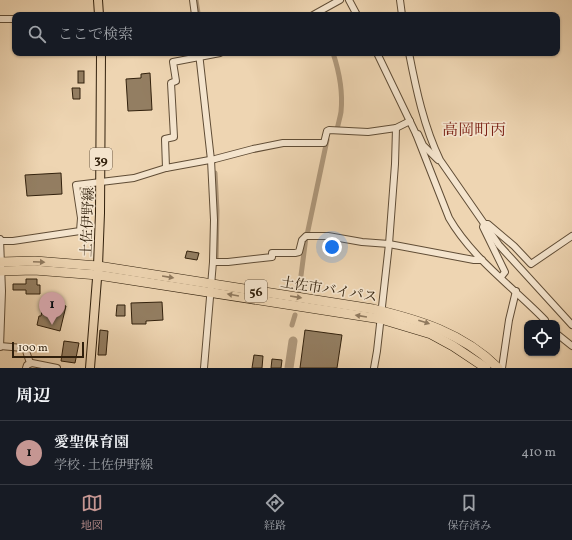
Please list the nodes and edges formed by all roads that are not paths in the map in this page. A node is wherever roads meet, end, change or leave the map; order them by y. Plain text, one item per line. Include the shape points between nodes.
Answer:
1 (98, 0) edge
2 (193, 0) edge
3 (340, 0) edge
4 (349, 0) edge
5 (400, 0) edge
6 (99, 12) edge
7 (195, 12) edge
8 (318, 12) edge
9 (355, 12) edge
10 (402, 12) edge
11 (0, 19) edge
12 (12, 19) edge
13 (101, 56) edge
14 (200, 56) edge
15 (378, 56) edge
16 (410, 56) edge
17 (410, 121) junction
18 (396, 128) junction
19 (416, 134) junction
20 (212, 160) junction
21 (440, 160) junction
22 (166, 168) junction
23 (101, 181) junction
24 (484, 224) junction
25 (572, 236) edge
26 (0, 240) edge
27 (389, 244) junction
28 (482, 260) junction
29 (0, 262) edge
30 (215, 262) junction
31 (98, 270) junction
32 (0, 271) edge
33 (500, 277) junction
34 (210, 288) junction
35 (516, 291) junction
36 (381, 315) junction
37 (545, 320) edge
38 (572, 325) edge
39 (560, 336) edge
40 (0, 346) edge
41 (572, 346) edge
42 (28, 366) edge
43 (53, 368) edge
44 (90, 368) edge
45 (204, 368) edge
46 (374, 368) edge
47 (486, 368) edge
48 (498, 368) edge
49 (502, 368) edge

1 - 6 main road
2 - 7 street
3 - 8 street
4 - 9 street
5 - 10 street
11 - 12 street
13 - 23 main road, 土佐伊野線 / 39
14 - 20 street
14 - 22 street via 174,62 176,81 171,83 174,137 165,140
15 - 17 street
16 - 21 street via 424,119
17 - 18 street
17 - 19 street
18 - 20 street via 368,132 329,130 324,143 284,142
18 - 27 street
19 - 21 street via 423,145
19 - 28 street via 449,218
20 - 22 street
20 - 30 street
21 - 24 street
22 - 23 street via 134,178
23 - 26 street via 76,185 81,218 80,231 18,240
23 - 31 main road, 土佐伊野線 / 39
24 - 25 street via 488,224 514,246 531,264
24 - 33 street via 483,227 505,272
24 - 38 street via 499,245
26 - 29 street
27 - 28 street
27 - 30 street via 328,236 306,236 302,240 299,252 272,253 272,256
27 - 36 street
28 - 33 street
29 -> 31 highway, 土佐市バイパス / 56 via 34,261
29 - 32 street
30 - 34 street
31 - 32 highway, 土佐市バイパス / 56
31 - 34 highway, 土佐市バイパス / 56
31 - 44 main road, 土佐伊野線 / 39
32 - 40 street
33 - 35 street
34 - 36 highway, 土佐市バイパス / 56
34 - 45 street
35 - 37 street
35 - 49 street
36 - 46 street
36 - 47 highway, 土佐市バイパス / 56 via 431,334
36 -> 48 highway, 土佐市バイパス / 56 via 403,316 432,325 476,350
39 - 41 street
40 - 42 street via 23,348 26,351
42 - 43 street

